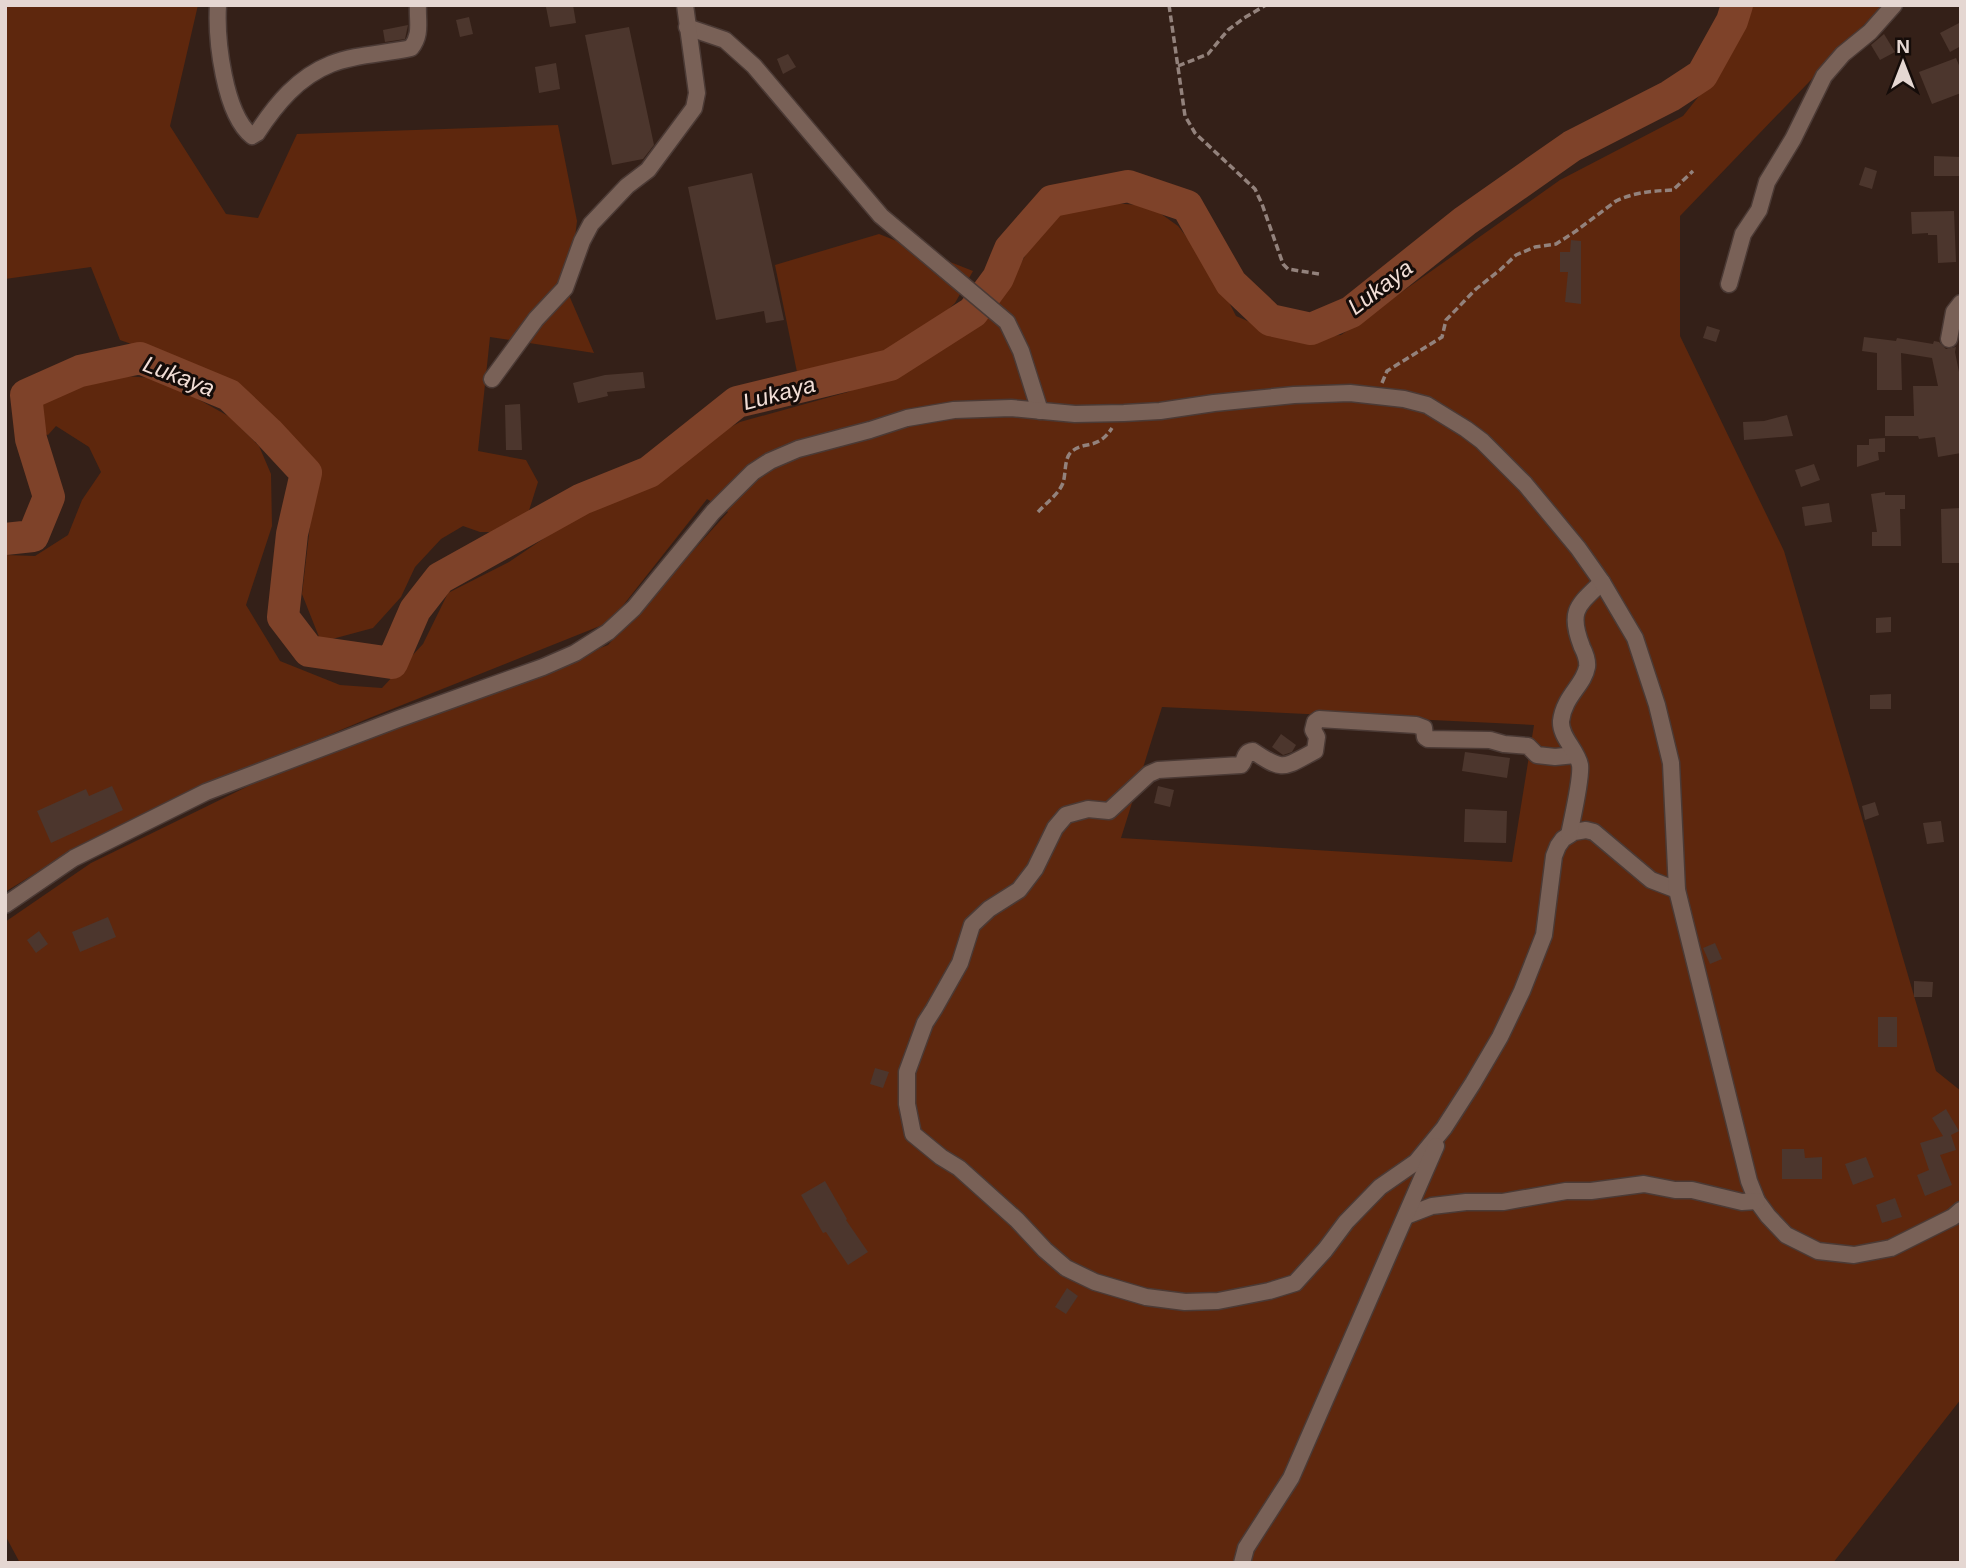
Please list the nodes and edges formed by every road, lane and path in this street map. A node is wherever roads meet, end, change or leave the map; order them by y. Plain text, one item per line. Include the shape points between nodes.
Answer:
1 (218, 5) edge
2 (418, 5) edge
3 (685, 5) edge
4 (1169, 5) edge
5 (1266, 5) edge
6 (1894, 5) edge
7 (687, 27) junction
8 (1178, 66) junction
9 (1693, 171) dead end
10 (1319, 274) dead end
11 (1729, 284) dead end
12 (1961, 303) edge
13 (1949, 338) dead end
14 (492, 379) dead end
15 (1379, 395) junction
16 (1040, 411) junction
17 (1124, 413) junction
18 (1038, 512) dead end
19 (1602, 582) junction
20 (1575, 755) junction
21 (1569, 835) junction
22 (1677, 890) junction
23 (5, 905) edge
24 (1444, 1128) junction
25 (1757, 1201) junction
26 (1961, 1210) edge
27 (1406, 1216) junction
28 (1242, 1563) edge

1 - 2 street via 219,53 226,87 245,131 252,136 299,82 315,72 333,63 411,48 419,30
3 - 7 street
4 - 8 path
5 - 8 path via 1228,30 1208,54
6 - 11 street via 1824,76 1743,234
7 - 14 street via 698,93 694,108 649,170 626,186 590,224 565,288
7 - 16 street via 725,40 754,66 881,216 1007,322
8 - 10 path via 1185,117 1195,133 1255,189 1283,264
9 - 15 path via 1674,190 1623,197 1556,244 1516,255 1446,320 1442,337 1387,371
12 - 13 street via 1954,312
15 - 17 street via 1294,395
15 - 19 street via 1427,405 1482,441 1525,484
16 - 17 street
16 - 23 street via 954,410 906,418 770,461 713,512 634,608 575,653 206,792 74,859
17 - 18 path via 1098,443 1068,456 1062,485
19 - 20 street via 1575,615 1587,666 1565,703 1561,723
19 - 22 street via 1635,638 1670,756
20 - 21 street via 1580,774
20 - 24 street via 1537,755 1528,746 1489,740 1428,739 1424,728 1416,725 1328,718 1315,722 1315,751 1288,765 1275,766 1248,751 1241,765 1154,771 1109,811 1088,809 1066,815 1019,890 972,925 960,963 925,1023 907,1072 907,1104 914,1134 959,1168 1066,1268 1146,1297 1185,1302 1218,1301 1295,1283 1346,1222 1380,1187 1416,1162
21 - 22 street via 1594,832 1651,880
21 - 24 street via 1554,856 1544,935 1522,991 1500,1037
22 - 25 street
24 - 27 street
25 - 26 street via 1786,1235 1818,1251 1854,1255 1891,1248
25 - 27 street via 1644,1184 1432,1206
27 - 28 street via 1291,1478

